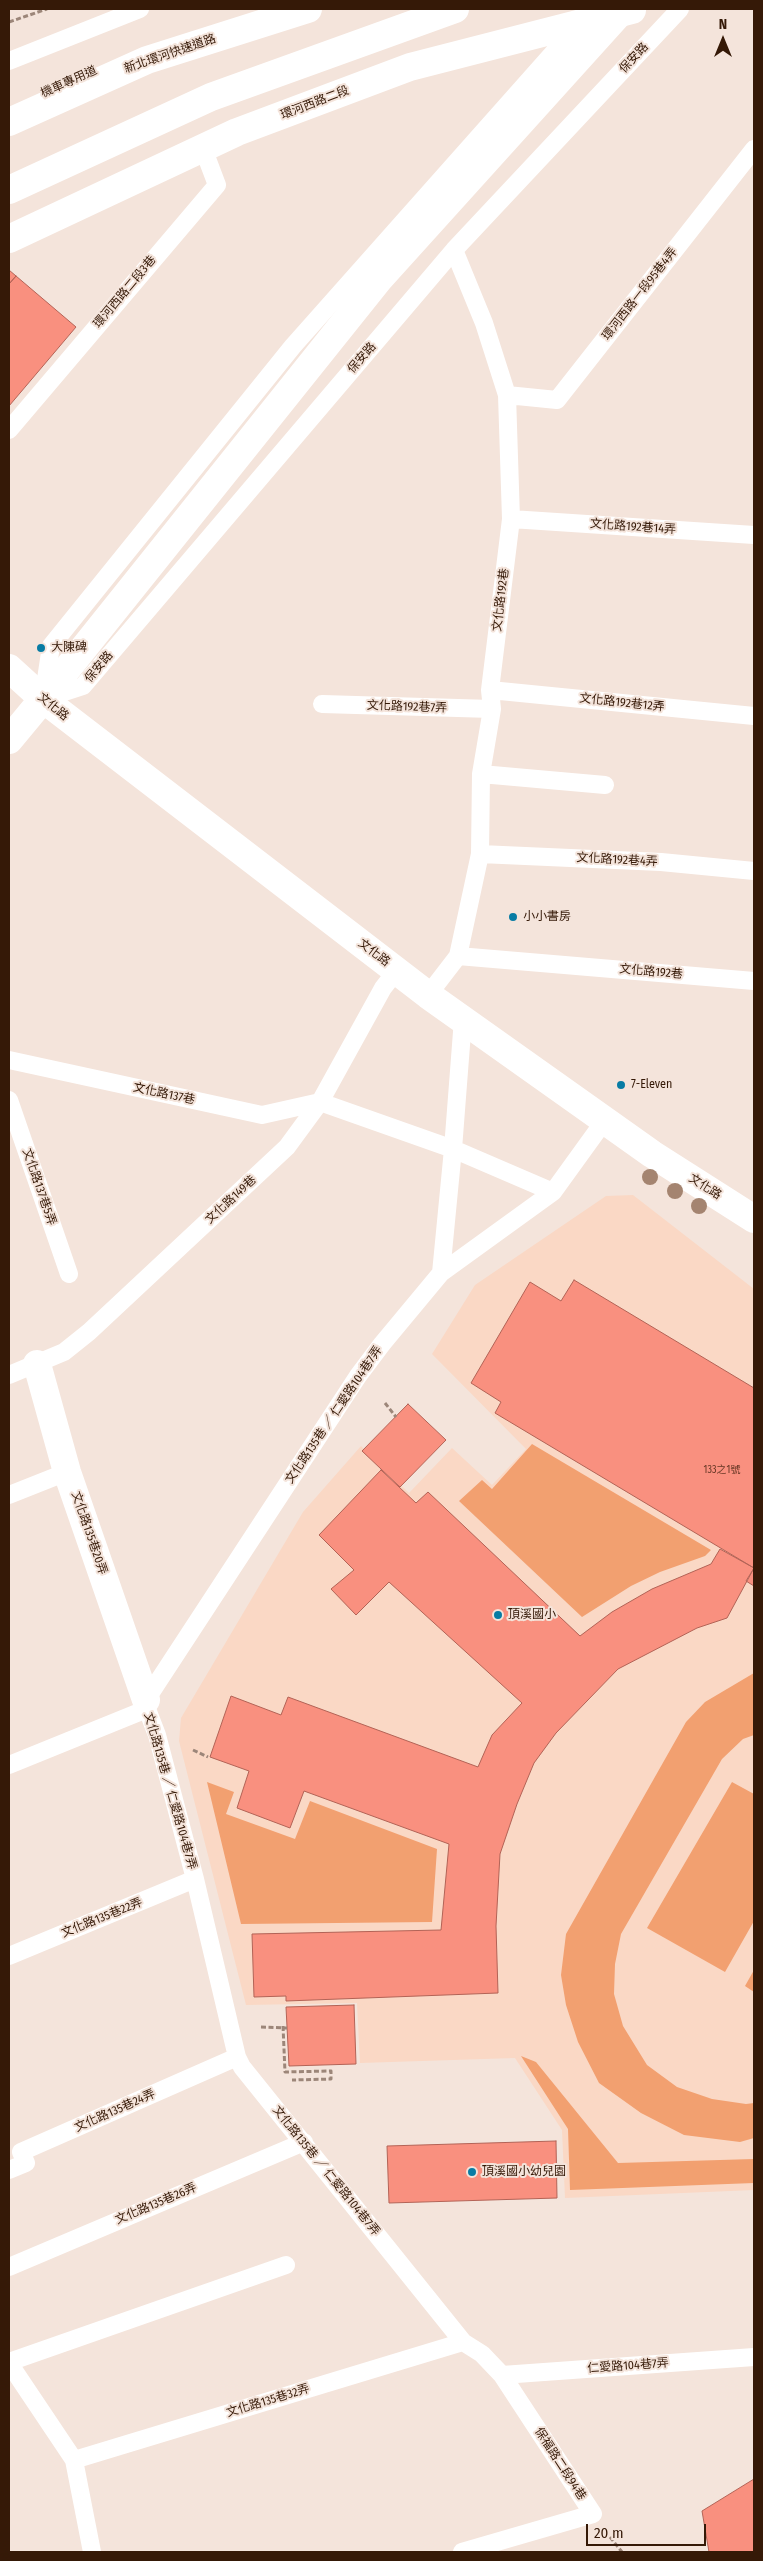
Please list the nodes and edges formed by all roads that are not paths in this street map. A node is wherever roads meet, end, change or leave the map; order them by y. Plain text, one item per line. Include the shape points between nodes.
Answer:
1 (140, 9) edge
2 (271, 9) edge
3 (308, 9) edge
4 (455, 9) edge
5 (623, 9) edge
6 (636, 9) edge
7 (680, 9) edge
8 (589, 15) edge
9 (9, 61) edge
10 (9, 109) edge
11 (9, 122) edge
12 (203, 148) junction
13 (754, 149) edge
14 (9, 190) edge
15 (9, 239) edge
16 (454, 250) junction
17 (507, 395) junction
18 (9, 430) edge
19 (511, 519) junction
20 (754, 535) edge
21 (9, 668) edge
22 (490, 690) junction
23 (43, 699) junction
24 (322, 704) dead end
25 (492, 709) junction
26 (754, 716) edge
27 (9, 740) edge
28 (481, 774) junction
29 (605, 786) dead end
30 (480, 854) junction
31 (754, 871) edge
32 (458, 956) junction
33 (397, 970) junction
34 (754, 981) edge
35 (428, 995) junction
36 (462, 1019) junction
37 (9, 1060) edge
38 (9, 1100) edge
39 (320, 1102) junction
40 (604, 1120) junction
41 (453, 1149) junction
42 (553, 1192) junction
43 (754, 1219) edge
44 (441, 1273) junction
45 (69, 1274) dead end
46 (37, 1364) junction
47 (9, 1375) edge
48 (68, 1472) junction
49 (9, 1495) edge
50 (146, 1704) junction
51 (9, 1765) edge
52 (195, 1879) junction
53 (9, 1956) edge
54 (237, 2057) junction
55 (304, 2142) junction
56 (9, 2170) edge
57 (286, 2265) dead end
58 (9, 2267) edge
59 (462, 2342) junction
60 (754, 2357) edge
61 (9, 2362) edge
62 (502, 2374) junction
63 (74, 2460) junction
64 (92, 2552) edge
65 (462, 2552) edge

1 - 9 lane
2 - 10 lane, 機車專用道 via 138,50
3 - 11 main road, 新北環河快速道路 via 147,60
4 - 14 main road via 211,97
5 - 23 main road via 380,278
6 - 8 main road, 環河西路二段
7 - 16 lane, 保安路
8 - 12 main road, 環河西路二段 via 410,68 237,132
8 - 23 lane via 293,346 63,630 51,646
12 - 15 main road, 環河西路二段
12 - 18 lane, 環河西路二段3巷 via 217,185
13 - 17 lane, 環河西路一段95巷4弄 via 557,400
16 - 17 lane, 文化路192巷 via 484,323
16 - 23 lane, 保安路 via 83,686
17 - 19 lane, 文化路192巷
19 - 20 lane, 文化路192巷14弄
19 - 22 lane, 文化路192巷
21 - 23 main road, 文化路
22 - 25 lane, 文化路192巷
22 - 26 lane, 文化路192巷12弄
23 - 27 main road
23 - 33 main road, 文化路
24 - 25 lane, 文化路192巷7弄
25 - 28 lane, 文化路192巷
28 - 29 lane
28 - 30 lane, 文化路192巷
30 - 31 lane, 文化路192巷4弄 via 661,862
30 - 32 lane, 文化路192巷
32 - 34 lane, 文化路192巷
32 - 35 lane, 文化路192巷
33 - 35 main road, 文化路
33 - 39 lane, 文化路149巷 via 383,988
35 - 36 main road, 文化路
36 - 40 main road, 文化路
36 - 41 lane
37 - 39 lane, 文化路137巷 via 262,1115
38 - 45 lane, 文化路137巷5弄
39 - 41 lane
39 - 46 lane, 文化路149巷 via 287,1147 89,1332 64,1352
40 - 42 lane, 文化路135巷 ／ 仁愛路104巷7弄
40 - 43 main road, 文化路
41 - 42 lane
41 - 44 lane
42 - 44 lane, 文化路135巷 ／ 仁愛路104巷7弄
44 - 50 lane, 文化路135巷 ／ 仁愛路104巷7弄 via 358,1376
46 - 47 lane, 文化路149巷
46 - 48 main road, 文化路135巷20弄
48 - 49 lane
48 - 50 main road, 文化路135巷20弄
50 - 51 lane
50 - 52 lane, 文化路135巷 ／ 仁愛路104巷7弄
52 - 53 lane, 文化路135巷22弄
52 - 54 lane, 文化路135巷 ／ 仁愛路104巷7弄
54 - 55 lane, 文化路135巷 ／ 仁愛路104巷7弄
54 - 56 lane, 文化路135巷24弄 via 21,2152 26,2163
55 - 58 lane, 文化路135巷26弄
55 - 59 lane, 文化路135巷 ／ 仁愛路104巷7弄
57 - 61 lane
59 - 62 lane, 文化路135巷 ／ 仁愛路104巷7弄 via 482,2354
59 - 63 lane, 文化路135巷32弄
60 - 62 lane, 仁愛路104巷7弄
61 - 63 lane
62 - 65 lane, 保福路二段94巷 via 593,2514
63 - 64 lane

